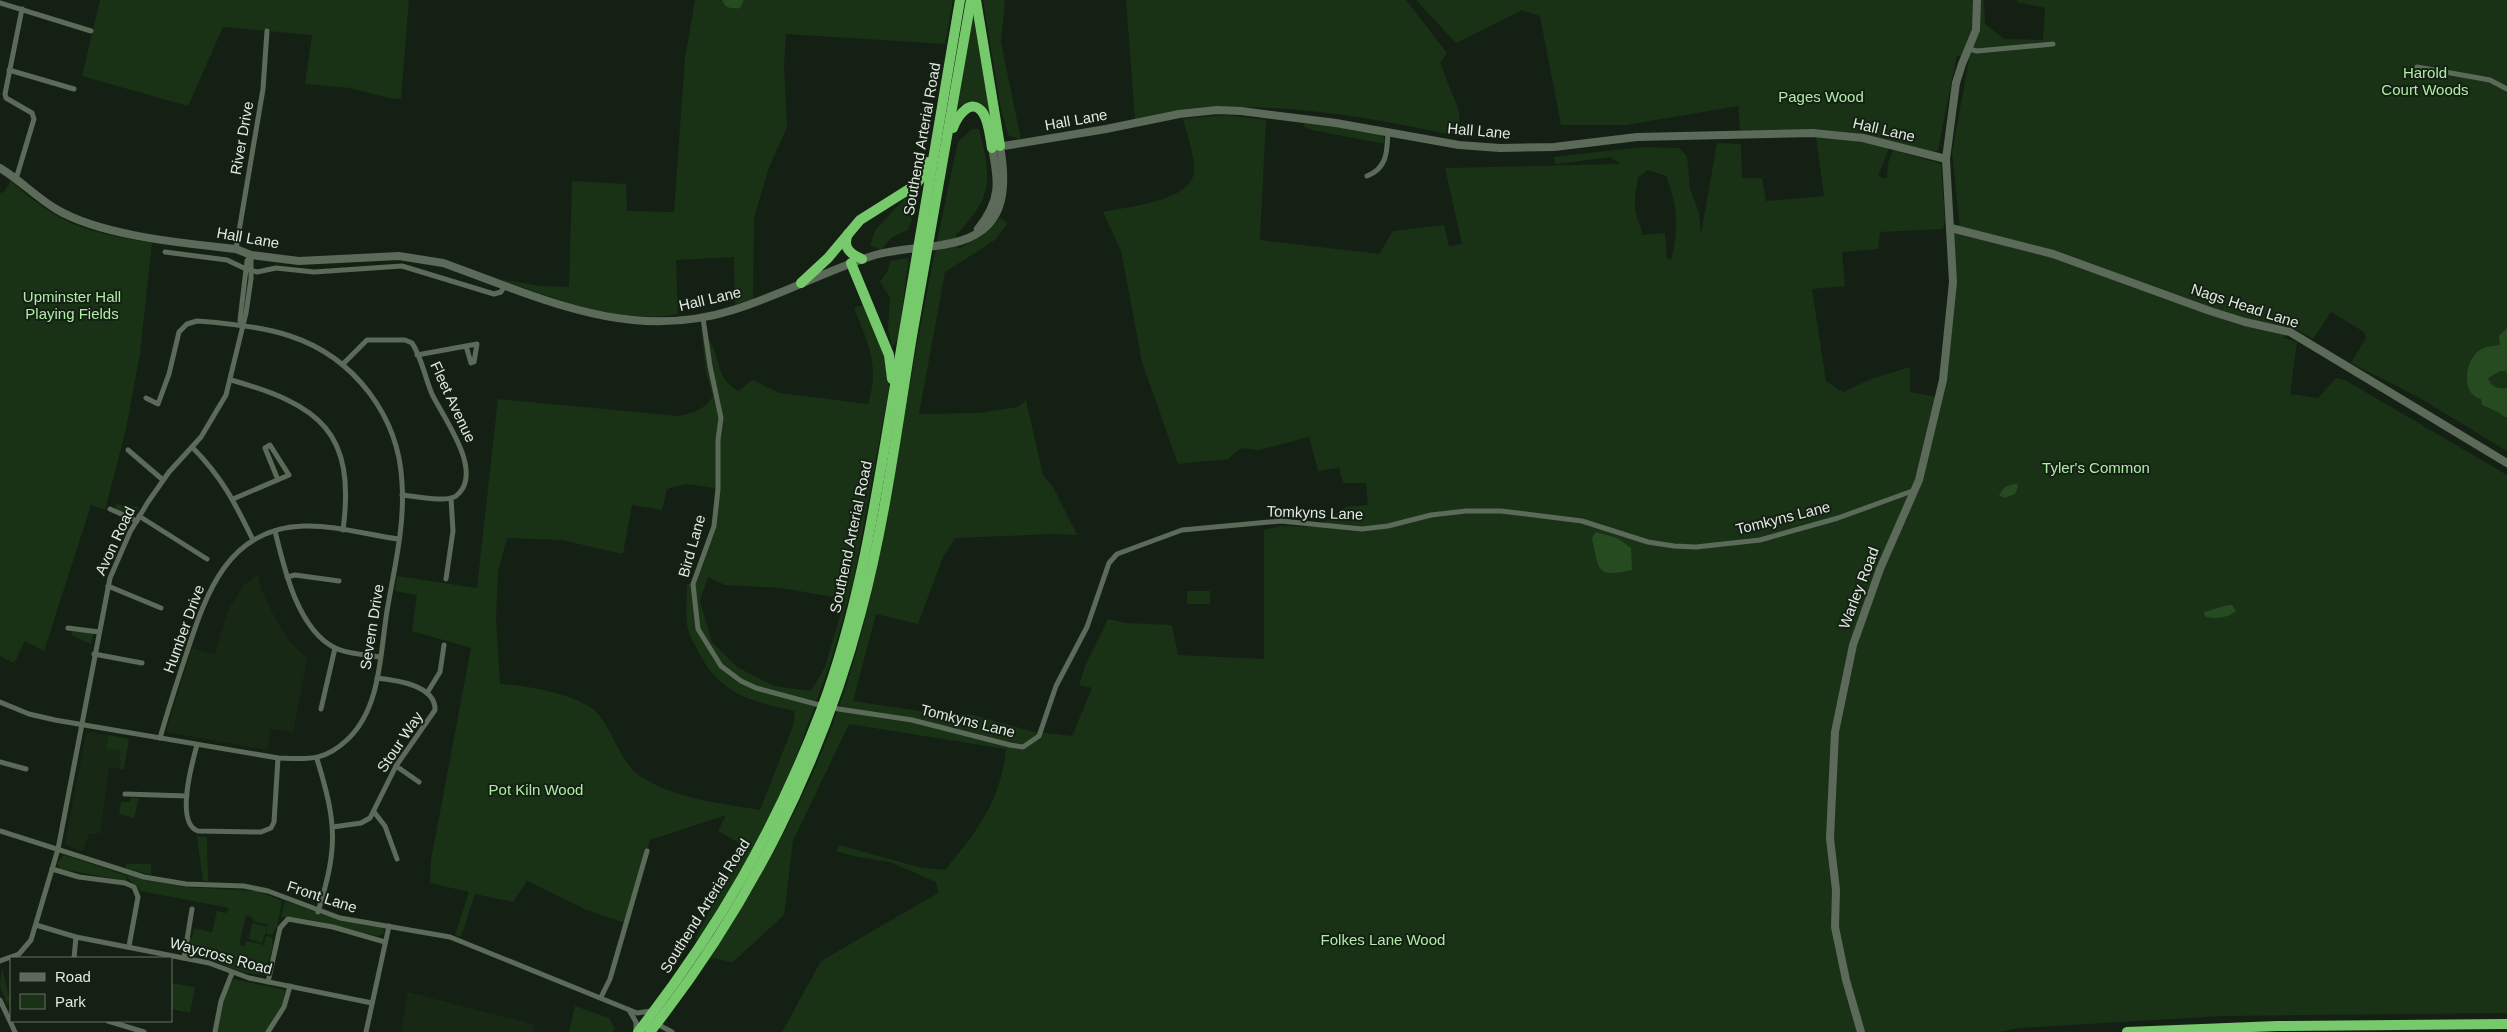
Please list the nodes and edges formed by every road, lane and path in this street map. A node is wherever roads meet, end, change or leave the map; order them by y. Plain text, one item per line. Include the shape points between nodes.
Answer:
1 (960, 0) edge
2 (971, 0) edge
3 (976, 0) edge
4 (1977, 0) edge
5 (0, 3) edge
6 (22, 9) junction
7 (91, 31) dead end
8 (267, 31) dead end
9 (2053, 44) dead end
10 (1973, 50) junction
11 (2416, 68) dead end
12 (9, 70) junction
13 (74, 89) dead end
14 (2507, 89) edge
15 (938, 131) junction
16 (1388, 131) junction
17 (1012, 145) junction
18 (996, 147) junction
19 (1946, 159) junction
20 (1003, 161) junction
21 (0, 168) edge
22 (1367, 176) dead end
23 (16, 179) junction
24 (938, 188) junction
25 (1951, 228) junction
26 (850, 231) junction
27 (974, 234) junction
28 (236, 249) junction
29 (165, 252) dead end
30 (251, 256) junction
31 (862, 259) junction
32 (851, 263) junction
33 (249, 270) junction
34 (801, 283) junction
35 (505, 285) junction
36 (703, 318) junction
37 (241, 327) junction
38 (466, 346) dead end
39 (418, 354) junction
40 (342, 364) junction
41 (231, 380) junction
42 (893, 394) junction
43 (146, 398) dead end
44 (192, 448) junction
45 (128, 450) dead end
46 (2507, 463) edge
47 (163, 480) junction
48 (278, 480) junction
49 (1915, 490) junction
50 (402, 495) junction
51 (451, 498) junction
52 (233, 499) junction
53 (110, 509) dead end
54 (138, 518) junction
55 (343, 530) junction
56 (275, 531) junction
57 (398, 539) junction
58 (253, 540) junction
59 (207, 559) dead end
60 (287, 578) junction
61 (446, 579) dead end
62 (339, 581) dead end
63 (108, 586) junction
64 (161, 608) dead end
65 (68, 628) dead end
66 (99, 632) junction
67 (444, 645) dead end
68 (335, 648) junction
69 (94, 654) junction
70 (380, 658) junction
71 (142, 663) dead end
72 (377, 678) junction
73 (428, 693) junction
74 (0, 702) edge
75 (827, 707) junction
76 (321, 709) dead end
77 (81, 724) junction
78 (160, 738) junction
79 (197, 745) junction
80 (278, 758) junction
81 (317, 759) junction
82 (0, 762) edge
83 (396, 766) junction
84 (26, 770) dead end
85 (418, 782) dead end
86 (124, 794) dead end
87 (187, 796) junction
88 (374, 812) junction
89 (333, 827) junction
90 (0, 831) edge
91 (58, 849) junction
92 (648, 851) dead end
93 (396, 859) dead end
94 (52, 869) junction
95 (192, 909) dead end
96 (318, 912) junction
97 (36, 925) junction
98 (389, 926) junction
99 (76, 937) junction
100 (385, 942) junction
101 (129, 946) junction
102 (14, 957) edge
103 (74, 957) edge
104 (184, 958) junction
105 (232, 973) junction
106 (268, 982) junction
107 (290, 986) junction
108 (601, 997) junction
109 (0, 1000) edge
110 (372, 1003) junction
111 (660, 1004) junction
112 (629, 1010) junction
113 (10, 1021) edge
114 (111, 1022) edge
115 (656, 1023) junction
116 (2507, 1024) edge
117 (144, 1032) edge
118 (215, 1032) edge
119 (268, 1032) edge
120 (366, 1032) edge
121 (637, 1032) edge
122 (650, 1032) edge
123 (672, 1032) edge
124 (1861, 1032) edge
125 (2127, 1032) edge

1 - 15 highway, Southend Arterial Road
2 - 24 highway, Southend Arterial Road
3 - 18 highway
4 - 10 street, Warley Road
5 - 6 street
6 - 7 street
6 - 12 street
8 - 28 street, River Drive via 263,89
9 - 10 street
10 - 19 street, Warley Road via 1956,83
11 - 14 street via 2490,80
12 - 13 street
12 - 23 street via 6,98 32,114 34,119
15 - 26 highway via 918,181 871,211
15 - 42 highway, Southend Arterial Road
16 - 17 street, Hall Lane via 1241,111 1211,110
16 - 19 street, Hall Lane via 1459,145 1516,149 1637,137 1829,134 1876,141
16 - 22 street via 1387,152 1382,165
17 - 18 street, Hall Lane
17 - 20 street via 1005,152
18 - 20 street, Hall Lane
18 - 24 highway via 983,113 973,107 965,109 954,125
18 - 27 street via 997,194 990,212
19 - 25 street, Warley Road
20 - 27 street, Hall Lane via 1004,188 1000,206 984,229
21 - 23 street, Hall Lane
23 - 28 street, Hall Lane via 56,209 77,220 146,236
24 - 75 highway, Southend Arterial Road via 871,572 849,656
25 - 46 street, Nags Head Lane via 2054,254 2246,322 2290,332
25 - 49 street, Warley Road via 1953,282 1946,357
26 - 31 highway via 847,248
26 - 34 highway via 828,258
27 - 31 street, Hall Lane via 950,244 897,250
28 - 30 street, Hall Lane
29 - 33 street, Hall Lane via 227,260
30 - 33 street, Avon Road via 247,261
30 - 35 street, Hall Lane via 299,261 416,258 443,263
31 - 32 street, Hall Lane
32 - 34 street, Hall Lane
32 - 42 highway via 889,355
33 - 35 street, Hall Lane via 276,268 314,272 402,266 494,294 501,292
33 - 37 street, Avon Road
34 - 36 street, Hall Lane via 733,310
35 - 36 street, Hall Lane via 570,308 614,319 655,322
36 - 75 street, Bird Lane via 721,418 714,526 693,584 698,629 720,666 741,681
37 - 40 street, Severn Drive via 296,338 320,348
37 - 41 street, Avon Road
37 - 43 street, Severn Drive via 201,321 187,324 176,338 169,374 158,404
38 - 39 street
39 - 40 street, Fleet Avenue via 409,341 372,339 363,343
39 - 51 street, Fleet Avenue via 433,395 463,452 464,479 460,491
40 - 50 street, Severn Drive via 374,399 391,429 400,460
41 - 44 street, Avon Road via 217,413
41 - 55 street via 286,397 313,417 332,437 340,452 346,480
42 - 75 highway, Southend Arterial Road via 858,586
44 - 47 street, Avon Road
44 - 52 street via 215,471
45 - 47 street
47 - 54 street, Avon Road
48 - 48 street via 290,475 270,445 265,448
48 - 52 street
49 - 75 street, Tomkyns Lane via 1760,540 1706,546 1674,546 1616,533 1582,521 1501,511 1431,515 1362,529 1282,521 1182,530 1127,548 1109,563 1088,627 1056,686 1039,736 1023,747 922,722
49 - 124 street, Warley Road via 1885,556 1849,656 1835,732 1830,838 1836,890 1835,927
50 - 51 street
50 - 57 street, Severn Drive
51 - 61 street via 453,531
52 - 58 street
53 - 54 street
54 - 59 street
54 - 63 street, Avon Road
55 - 56 street, Humber Drive via 303,526
55 - 57 street, Humber Drive
56 - 58 street, Humber Drive
56 - 60 street
57 - 70 street, Severn Drive
58 - 78 street, Humber Drive via 224,568 206,597
60 - 62 street via 295,575
60 - 68 street via 307,620
63 - 64 street
63 - 66 street, Avon Road
65 - 66 street
66 - 69 street, Avon Road
67 - 73 street via 440,672
68 - 70 street
68 - 76 street
69 - 71 street
69 - 77 street, Avon Road
70 - 72 street, Severn Drive
72 - 73 street, Stour Way via 409,684
72 - 81 street, Severn Drive via 368,711 358,727 343,743
73 - 83 street, Stour Way via 434,700 434,714
74 - 77 street via 29,714
75 - 111 highway, Southend Arterial Road via 770,829 716,922
75 - 115 highway, Southend Arterial Road via 788,812 758,872 706,955
77 - 78 street
77 - 91 street, Avon Road
78 - 79 street
79 - 80 street
79 - 87 street
80 - 81 street
80 - 87 street via 274,822 265,832 194,830 187,818
81 - 89 street
82 - 84 street
83 - 85 street
83 - 88 street, Stour Way
86 - 87 street
88 - 89 street via 361,823
88 - 93 street via 385,826
89 - 96 street via 330,870
90 - 91 street, Front Lane
91 - 94 street, Avon Road
91 - 96 street, Front Lane via 144,877 268,891
92 - 108 street via 610,979
94 - 97 street, Avon Road
94 - 101 street via 80,877 125,882 134,887 138,897
95 - 104 street
96 - 98 street, Front Lane
97 - 99 street, Waycross Road
97 - 102 street, Avon Road via 31,940
98 - 100 street
98 - 108 street, Front Lane via 450,937
99 - 101 street, Waycross Road
99 - 103 street
100 - 106 street via 333,927 288,920 280,928
100 - 110 street
101 - 104 street, Waycross Road
104 - 105 street, Waycross Road
105 - 106 street, Waycross Road
105 - 118 street via 221,1001
106 - 107 street, Waycross Road
107 - 110 street, Waycross Road
107 - 119 street via 284,1007
108 - 112 street, Front Lane
109 - 113 street
110 - 120 street
111 - 112 street, Front Lane via 647,1013
111 - 121 highway, Southend Arterial Road
112 - 121 street
114 - 117 street
115 - 122 highway, Southend Arterial Road
115 - 123 street
116 - 125 highway via 2311,1025

